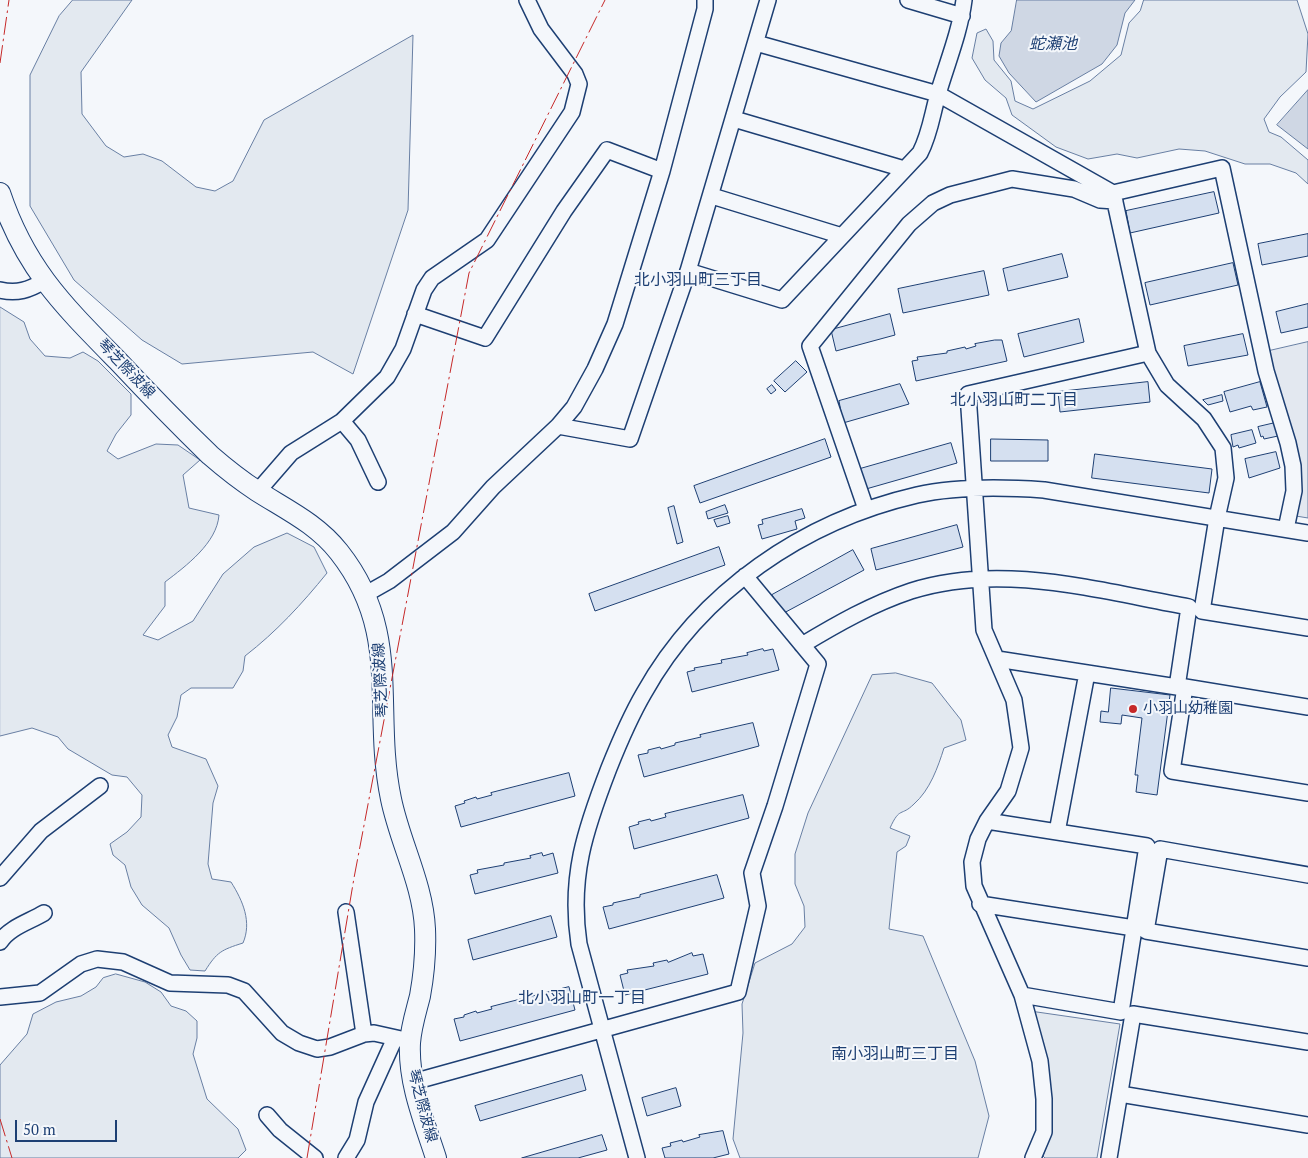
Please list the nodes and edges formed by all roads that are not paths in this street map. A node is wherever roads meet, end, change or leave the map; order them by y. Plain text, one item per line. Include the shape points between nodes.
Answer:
1 (526, 0) edge
2 (704, 0) edge
3 (768, 0) edge
4 (908, 0) edge
5 (964, 0) edge
6 (962, 16) junction
7 (756, 43) junction
8 (938, 94) junction
9 (734, 119) junction
10 (904, 168) junction
11 (662, 171) junction
12 (0, 193) edge
13 (712, 196) junction
14 (1114, 197) junction
15 (842, 236) junction
16 (688, 271) junction
17 (44, 282) junction
18 (0, 290) edge
19 (415, 314) junction
20 (1148, 353) junction
21 (342, 421) junction
22 (558, 426) junction
23 (378, 482) dead end
24 (976, 488) junction
25 (258, 491) junction
26 (866, 509) junction
27 (1216, 518) junction
28 (1286, 529) junction
29 (1308, 533) edge
30 (745, 576) junction
31 (980, 580) junction
32 (366, 594) junction
33 (1308, 628) edge
34 (802, 645) junction
35 (996, 659) junction
36 (1087, 674) junction
37 (1308, 707) edge
38 (100, 786) dead end
39 (1308, 793) edge
40 (987, 821) junction
41 (1057, 832) junction
42 (1308, 875) edge
43 (0, 878) edge
44 (980, 904) junction
45 (346, 912) dead end
46 (44, 913) dead end
47 (1134, 928) junction
48 (0, 942) edge
49 (1308, 958) edge
50 (1022, 995) junction
51 (0, 997) edge
52 (601, 1030) junction
53 (364, 1034) junction
54 (403, 1039) junction
55 (1308, 1042) edge
56 (413, 1082) junction
57 (1120, 1094) junction
58 (267, 1115) dead end
59 (1308, 1125) edge
60 (315, 1158) edge
61 (346, 1158) edge
62 (436, 1158) edge
63 (637, 1158) edge
64 (1033, 1158) edge
65 (1109, 1158) edge

1 - 19 street via 541,28 575,74 579,84 577,98 572,112 487,240 432,278
2 - 11 street via 705,9
3 - 7 street
4 - 6 street
5 - 6 street
6 - 8 street
7 - 8 street
7 - 9 street
8 - 10 street via 928,137 920,153
8 - 14 street
9 - 10 street
9 - 13 street
10 - 15 street
11 - 19 street via 607,150 564,210 485,338
11 - 22 street via 615,324 574,407
12 - 17 main road, 琴芝際波線 via 17,236
13 - 15 street
13 - 16 street
14 - 20 street
14 - 26 street via 1100,200 1074,189 1012,179 950,195 933,203 909,224 810,346
14 - 28 street via 1222,168 1266,371 1291,458 1294,491
15 - 16 street via 782,300
16 - 22 street via 630,439
17 - 18 street via 29,290 13,293
17 - 25 main road, 琴芝際波線 via 68,311 210,455
19 - 21 street via 403,349 388,377
20 - 24 street via 968,394
20 - 27 street via 1167,385 1204,419 1223,448 1226,478
21 - 23 street via 358,440
21 - 25 street via 291,453
22 - 32 street via 493,487 453,532 404,570
24 - 26 street via 917,495
24 - 27 street via 1044,490
24 - 31 street
25 - 32 main road, 琴芝際波線 via 304,518 321,533 339,551
26 - 30 street via 831,522
27 - 28 street
27 - 33 street via 1202,611
28 - 29 street
30 - 34 street
30 - 52 street via 709,608 680,641 644,692 587,824 576,884 575,920 578,944
31 - 34 street via 903,594 868,608
31 - 35 street via 984,630
31 - 36 street via 1029,579 1189,607 1177,687
32 - 54 main road, 琴芝際波線 via 381,646 383,749 387,777 398,827 423,905 425,927 424,971
34 - 52 street via 818,664 752,873 758,906 738,992
35 - 36 street
35 - 40 street via 1014,700 1021,748 1008,791
36 - 41 street
37 - 39 street via 1186,687 1172,770
38 - 43 street via 41,831
40 - 41 street
40 - 44 street via 972,862 974,886
41 - 47 street via 1147,846
42 - 49 street via 1160,849 1146,931
44 - 47 street
44 - 50 street
45 - 53 street
46 - 48 street via 5,935
47 - 50 street via 1121,1012
50 - 64 street via 1040,1061 1044,1099 1044,1132
51 - 53 street via 40,993 80,964 105,960 123,962 170,983 228,985 244,992 282,1032 299,1043 317,1048 330,1047
52 - 56 street
52 - 63 street
53 - 54 street
54 - 56 main road, 琴芝際波線
54 - 61 street via 366,1102 358,1140
55 - 57 street via 1133,1014
56 - 62 main road, 琴芝際波線
57 - 59 street
57 - 65 street
58 - 60 street

